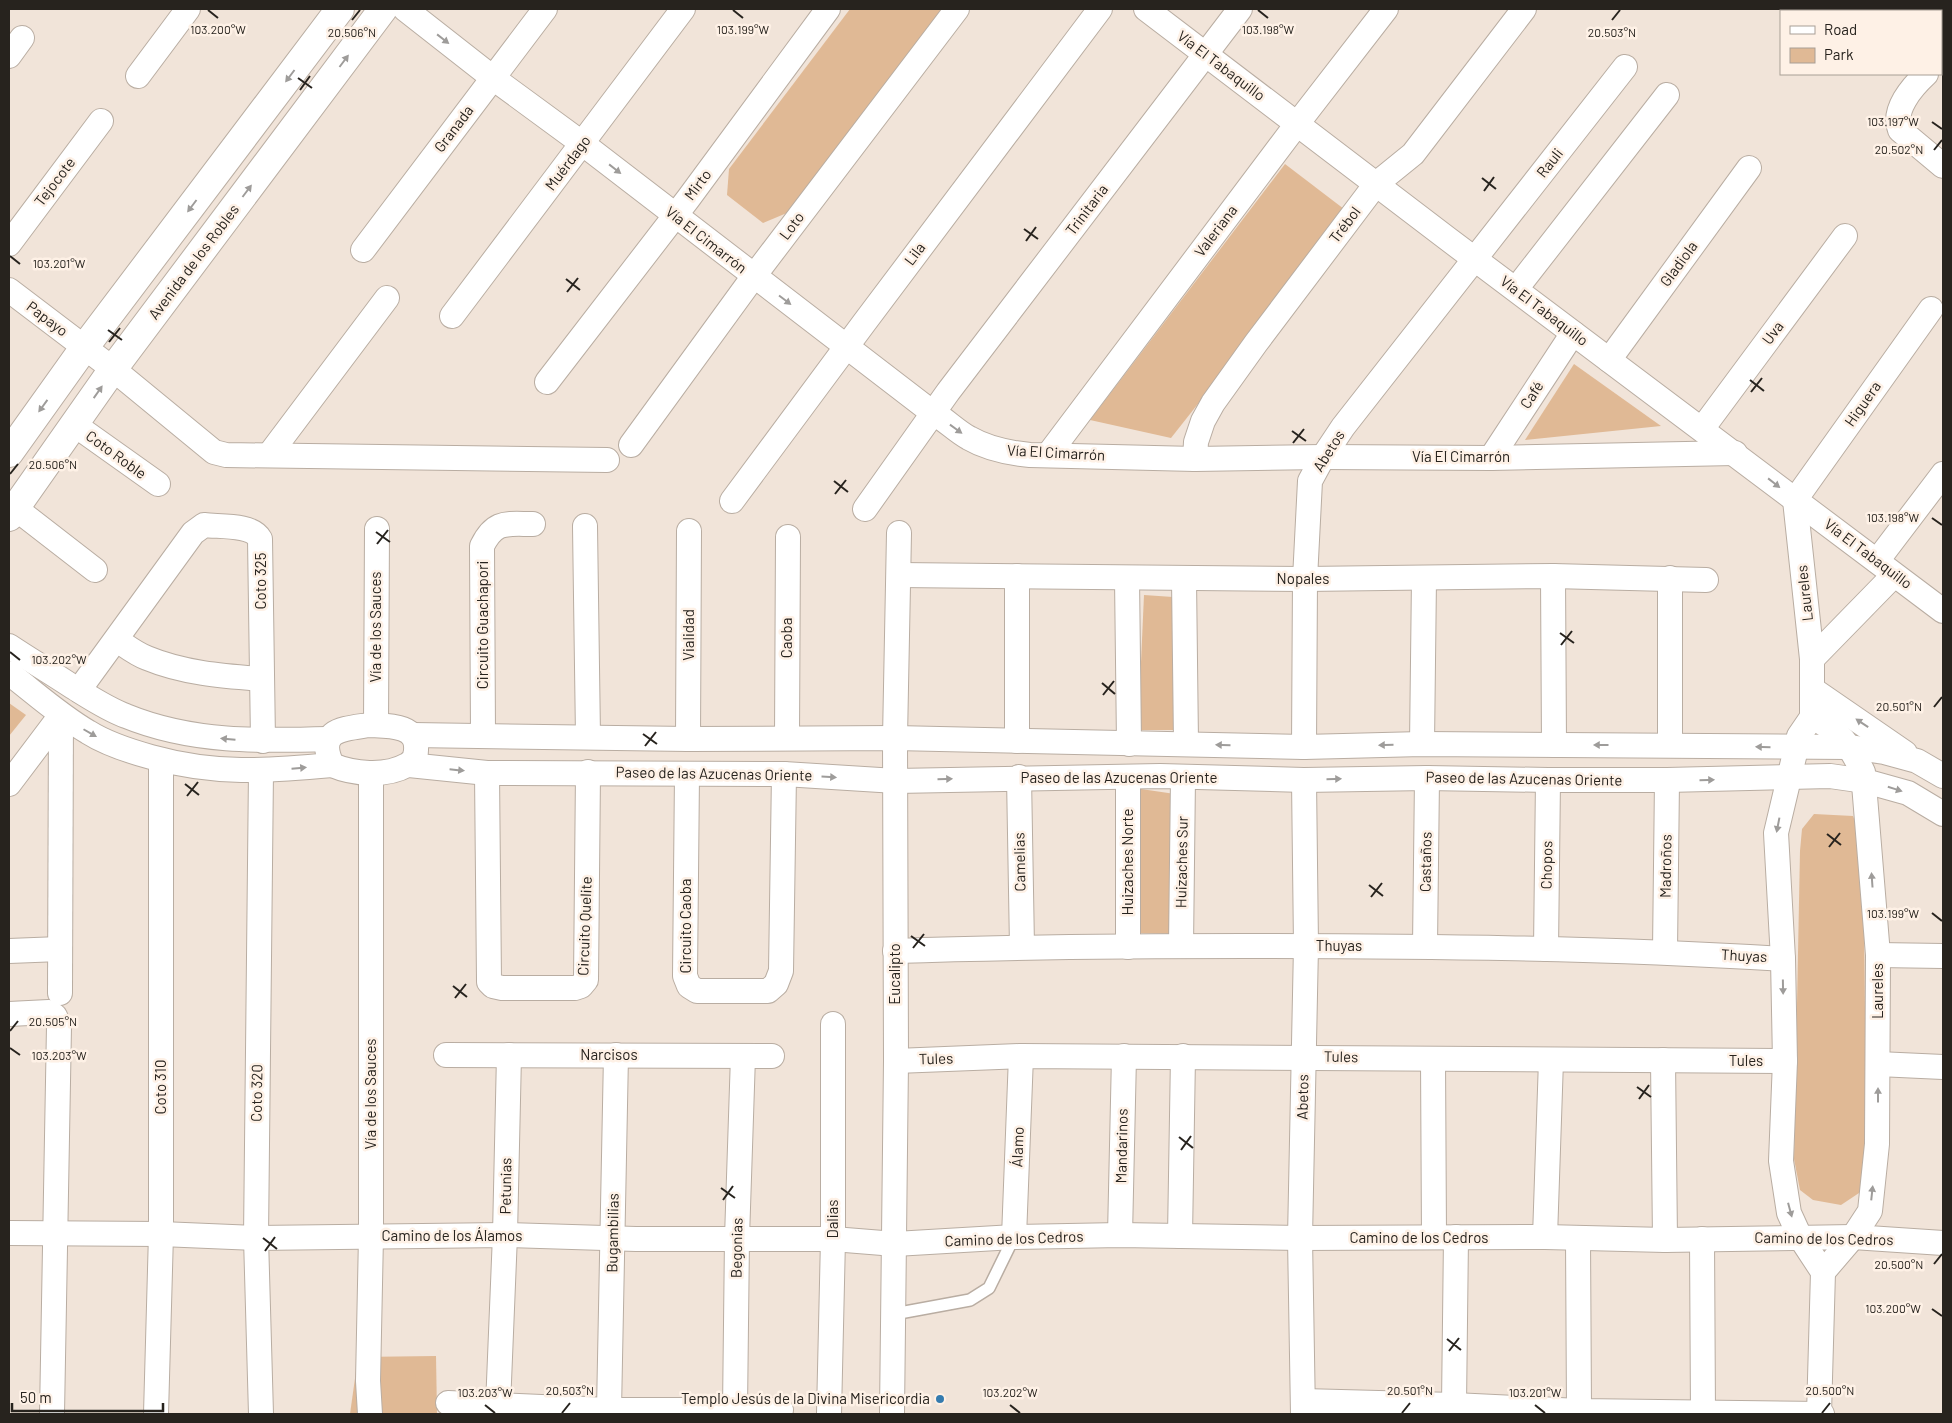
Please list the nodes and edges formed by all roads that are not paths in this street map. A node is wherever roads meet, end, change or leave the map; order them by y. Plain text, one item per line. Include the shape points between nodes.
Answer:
1 (188, 9) edge
2 (340, 9) edge
3 (383, 9) edge
4 (405, 9) edge
5 (545, 9) edge
6 (683, 9) edge
7 (828, 9) edge
8 (957, 9) edge
9 (1100, 9) edge
10 (1146, 9) edge
11 (1240, 9) edge
12 (1386, 9) edge
13 (1524, 9) edge
14 (1206, 54) junction
15 (1625, 66) dead end
16 (138, 76) dead end
17 (493, 78) junction
18 (1911, 79) edge
19 (1667, 95) dead end
20 (101, 121) dead end
21 (1297, 124) junction
22 (583, 144) junction
23 (1943, 166) edge
24 (1749, 168) dead end
25 (1376, 184) junction
26 (674, 215) junction
27 (1845, 236) dead end
28 (9, 244) edge
29 (363, 250) dead end
30 (1476, 259) junction
31 (754, 276) junction
32 (1516, 289) junction
33 (9, 290) edge
34 (387, 298) dead end
35 (1931, 309) dead end
36 (452, 316) dead end
37 (1573, 333) junction
38 (848, 346) junction
39 (84, 348) junction
40 (1609, 360) junction
41 (113, 369) junction
42 (547, 382) dead end
43 (933, 412) junction
44 (75, 424) junction
45 (1702, 429) junction
46 (631, 445) dead end
47 (9, 453) edge
48 (1735, 453) junction
49 (269, 455) junction
50 (1048, 455) junction
51 (1322, 457) junction
52 (1490, 458) junction
53 (1195, 459) junction
54 (607, 460) dead end
55 (1943, 474) edge
56 (158, 484) dead end
57 (1795, 500) junction
58 (732, 502) dead end
59 (865, 509) dead end
60 (12, 513) edge
61 (532, 524) dead end
62 (585, 526) dead end
63 (376, 529) dead end
64 (689, 532) dead end
65 (899, 533) dead end
66 (788, 537) dead end
67 (1885, 568) junction
68 (95, 570) dead end
69 (899, 575) junction
70 (1017, 576) junction
71 (1553, 576) junction
72 (1127, 578) junction
73 (1184, 578) junction
74 (1424, 578) junction
75 (1670, 578) junction
76 (1304, 579) junction
77 (1706, 580) dead end
78 (1943, 611) edge
79 (117, 640) junction
80 (9, 646) edge
81 (1812, 659) junction
82 (9, 673) edge
83 (261, 679) junction
84 (1812, 689) junction
85 (79, 690) junction
86 (62, 715) junction
87 (127, 717) junction
88 (1812, 717) junction
89 (376, 725) junction
90 (413, 735) junction
91 (484, 735) junction
92 (588, 737) junction
93 (787, 738) junction
94 (895, 738) junction
95 (329, 739) junction
96 (688, 739) junction
97 (263, 741) junction
98 (1017, 742) junction
99 (1129, 744) junction
100 (1186, 744) junction
101 (1422, 744) junction
102 (113, 745) junction
103 (1554, 745) junction
104 (1670, 745) junction
105 (1304, 747) junction
106 (1840, 747) junction
107 (1796, 748) junction
108 (161, 760) junction
109 (1917, 761) junction
110 (332, 765) junction
111 (408, 765) junction
112 (261, 771) junction
113 (588, 772) junction
114 (371, 773) junction
115 (487, 773) junction
116 (687, 774) junction
117 (784, 774) junction
118 (1128, 776) junction
119 (1943, 776) edge
120 (1019, 777) junction
121 (1183, 777) junction
122 (1788, 777) junction
123 (1427, 778) junction
124 (1304, 780) junction
125 (1548, 780) junction
126 (1666, 780) junction
127 (896, 781) junction
128 (1865, 781) junction
129 (9, 784) edge
130 (1943, 814) edge
131 (1128, 946) junction
132 (1181, 946) junction
133 (1306, 946) junction
134 (1425, 946) junction
135 (1022, 947) junction
136 (60, 949) junction
137 (1546, 949) junction
138 (895, 950) junction
139 (9, 951) edge
140 (1665, 951) junction
141 (1878, 955) junction
142 (1943, 956) edge
143 (1783, 959) junction
144 (60, 993) dead end
145 (9, 1014) edge
146 (833, 1024) dead end
147 (446, 1055) dead end
148 (509, 1055) junction
149 (616, 1055) junction
150 (743, 1056) junction
151 (772, 1056) dead end
152 (1021, 1056) junction
153 (1124, 1056) junction
154 (1183, 1056) junction
155 (1304, 1057) junction
156 (1433, 1059) junction
157 (1551, 1060) junction
158 (1662, 1060) junction
159 (896, 1061) junction
160 (1785, 1061) junction
161 (1878, 1064) junction
162 (1943, 1067) edge
163 (56, 1232) junction
164 (9, 1233) edge
165 (161, 1234) junction
166 (505, 1235) junction
167 (1120, 1235) junction
168 (371, 1236) junction
169 (1180, 1236) junction
170 (1014, 1237) junction
171 (1445, 1237) junction
172 (1800, 1237) junction
173 (1853, 1237) junction
174 (256, 1238) junction
175 (613, 1238) junction
176 (737, 1238) junction
177 (1300, 1238) junction
178 (1545, 1238) junction
179 (1578, 1238) junction
180 (833, 1239) junction
181 (1702, 1239) junction
182 (1665, 1240) junction
183 (1943, 1243) edge
184 (895, 1244) junction
185 (1823, 1272) junction
186 (894, 1314) junction
187 (448, 1402) dead end
188 (1454, 1405) junction
189 (498, 1406) junction
190 (1303, 1408) edge
191 (609, 1410) junction
192 (735, 1410) junction
193 (781, 1410) dead end
194 (1579, 1412) junction
195 (52, 1414) edge
196 (156, 1414) edge
197 (261, 1414) edge
198 (370, 1414) edge
199 (829, 1414) edge
200 (892, 1414) edge
201 (1703, 1414) edge
202 (1820, 1414) edge

1 - 16 street
2 -> 39 street
41 -> 3 street, Avenida de los Robles
4 -> 17 street, Vía El Cimarrón
5 - 17 street, Granada
6 - 22 street, Muérdago
7 - 26 street, Mirto
8 - 31 street, Loto
9 - 38 street, Lila
10 - 14 street, Vía El Tabaquillo
11 - 14 street, Trinitaria
12 - 21 street, Valeriana
13 - 25 street, Trébol via 1413,154
14 - 21 street, Vía El Tabaquillo
14 - 43 street, Trinitaria
15 - 30 street, Rauli
17 - 22 street, Vía El Cimarrón
17 - 29 street, Granada
18 - 23 street via 1897,123 1900,130
19 - 32 street
20 - 28 street, Tejocote
21 - 25 street, Vía El Tabaquillo
21 - 50 street, Valeriana
22 -> 26 street, Vía El Cimarrón
22 - 36 street, Muérdago
24 - 40 street, Gladiola
25 - 30 street, Vía El Tabaquillo
25 - 53 street, Trébol via 1214,403 1196,442
26 - 31 street, Vía El Cimarrón
26 - 42 street, Mirto
27 - 45 street, Uva
30 - 32 street, Vía El Tabaquillo
30 - 51 street, Abetos
31 -> 38 street, Vía El Cimarrón
31 - 46 street, Loto
32 - 37 street, Vía El Tabaquillo
33 - 39 street, Papayo
34 - 49 street
35 - 57 street, Higuera
37 - 40 street, Vía El Tabaquillo
37 - 52 street, Café
38 - 43 street, Vía El Cimarrón
38 - 58 street, Lila
39 - 41 street, Papayo
39 -> 47 street
40 - 45 street, Vía El Tabaquillo
44 -> 41 street, Avenida de los Robles
41 - 49 street, Papayo via 214,452
43 -> 50 street, Vía El Cimarrón via 968,438 988,447 1009,453
43 - 59 street, Trinitaria
44 - 56 street, Coto Roble
44 - 60 street, Avenida de los Robles
45 - 48 street, Vía El Tabaquillo
48 - 52 street, Vía El Cimarrón
48 -> 57 street, Vía El Tabaquillo
49 - 54 street, Papayo via 577,469
50 - 53 street, Vía El Cimarrón
51 - 52 street, Vía El Cimarrón
51 - 53 street, Vía El Cimarrón
51 - 76 street, Abetos via 1310,482
55 - 67 street
57 - 67 street, Vía El Tabaquillo
57 - 81 street, Laureles
60 - 68 street
61 - 91 street, Circuito Guachapori via 496,527 482,546
62 - 92 street
63 - 89 street, Vía de los Sauces
64 - 96 street, Vialidad
65 - 69 street, Eucalipto
66 - 93 street, Caoba
67 - 78 street, Vía El Tabaquillo
67 - 81 street
69 - 70 street, Nopales
69 - 94 street, Eucalipto
70 - 72 street, Nopales
70 - 98 street
71 - 74 street, Nopales
71 - 75 street, Nopales
71 - 103 street
72 - 73 street, Nopales
72 - 99 street
73 - 76 street, Nopales
73 - 100 street
74 - 76 street, Nopales
74 - 101 street
75 - 77 street, Nopales
75 - 104 street
76 - 105 street, Abetos
79 - 83 street via 145,657 175,668
79 - 83 street, Coto 325 via 193,533 204,525 248,529 260,539
79 - 85 street, Coto 325
80 - 85 street
81 - 84 street, Laureles
82 - 86 street
83 - 97 street, Coto 325
84 - 88 street, Laureles
109 -> 84 street
85 - 87 street via 95,702
86 -> 102 street
86 - 129 street
86 - 136 street
97 -> 87 street via 197,735
87 - 102 street
88 - 106 street, Laureles via 1840,736
88 - 107 street via 1799,736
89 - 90 street via 401,727
89 - 95 street via 339,729
90 - 91 street
90 - 111 street via 417,745 416,756
91 - 92 street
92 - 96 street
93 - 94 street
93 - 96 street
94 - 98 street
94 - 127 street, Eucalipto
95 - 97 street
95 - 110 street via 327,750
98 - 99 street
99 - 100 street
105 -> 100 street
101 - 103 street
101 -> 105 street
102 - 108 street
104 -> 103 street
107 -> 104 street
106 - 107 street
106 - 109 street via 1884,752
106 - 128 street, Laureles via 1863,772
107 - 122 street
108 - 112 street via 217,770
108 - 165 street, Coto 310
109 - 119 street
112 -> 110 street
110 - 114 street, Paseo de las Azucenas Oriente via 353,772
111 - 114 street, Paseo de las Azucenas Oriente
111 -> 115 street, Paseo de las Azucenas Oriente
112 - 174 street, Coto 320
113 - 115 street, Paseo de las Azucenas Oriente
113 - 115 street, Circuito Quelite via 586,980 575,988 502,988 489,982
113 - 116 street, Paseo de las Azucenas Oriente
114 - 168 street, Vía de los Sauces
116 - 117 street, Paseo de las Azucenas Oriente
116 - 117 street, Circuito Caoba via 685,976 689,986 697,991 768,991 776,984 781,971
117 -> 127 street, Paseo de las Azucenas Oriente
118 - 120 street, Paseo de las Azucenas Oriente
118 - 121 street, Paseo de las Azucenas Oriente
118 - 131 street, Huizaches Norte
127 -> 120 street, Paseo de las Azucenas Oriente
120 - 135 street, Camelias
121 - 124 street, Paseo de las Azucenas Oriente
121 - 132 street, Huizaches Sur
126 -> 122 street, Paseo de las Azucenas Oriente
122 - 128 street, Paseo de las Azucenas Oriente via 1830,776
122 -> 143 street via 1776,833
124 -> 123 street, Paseo de las Azucenas Oriente
123 - 125 street, Paseo de las Azucenas Oriente
123 - 134 street, Castaños
124 - 133 street, Abetos
125 - 126 street, Paseo de las Azucenas Oriente
125 - 137 street, Chopos
126 - 140 street, Madroños
127 - 138 street, Eucalipto
128 -> 130 street, Paseo de las Azucenas Oriente via 1908,793
141 -> 128 street, Laureles
131 - 132 street, Thuyas
131 - 135 street, Thuyas
132 - 133 street, Thuyas
133 - 134 street, Thuyas
133 - 155 street, Abetos
134 - 137 street, Thuyas
135 - 138 street, Thuyas
136 - 139 street
136 - 144 street
137 - 140 street, Thuyas
138 - 159 street, Eucalipto
140 - 143 street, Thuyas
141 - 142 street
141 - 161 street, Laureles
143 -> 160 street
145 - 163 street via 49,1012 60,1026
146 - 180 street, Dalias
147 - 148 street, Narcisos
148 - 149 street, Narcisos
148 - 166 street, Petunias
149 - 150 street, Narcisos
149 - 175 street, Bugambilias
150 - 151 street, Narcisos
150 - 176 street, Begonias
152 - 153 street, Tules
152 - 159 street, Tules
152 - 170 street, Álamo
153 - 154 street, Tules
153 - 167 street, Mandarinos
154 - 155 street, Tules
154 - 169 street
155 - 156 street, Tules
155 - 177 street, Abetos
156 - 157 street, Tules
156 - 171 street
157 - 158 street, Tules
157 - 178 street
158 - 160 street, Tules
158 - 182 street
159 - 184 street, Eucalipto
160 -> 172 street via 1781,1161 1790,1213
161 - 162 street
173 -> 161 street, Laureles via 1870,1211 1877,1144
163 - 164 street, Camino de los Álamos
163 - 165 street, Camino de los Álamos
163 - 195 street
165 - 174 street, Camino de los Álamos
165 - 196 street, Coto 310
166 - 168 street, Camino de los Álamos
166 - 175 street, Camino de los Álamos
166 - 189 street, Petunias
167 - 169 street, Camino de los Cedros
167 - 170 street, Camino de los Cedros
168 - 174 street, Camino de los Álamos
168 - 198 street, Vía de los Sauces
169 - 177 street, Camino de los Cedros
170 - 184 street, Camino de los Cedros
170 - 186 lane via 989,1288 970,1300
171 - 177 street, Camino de los Cedros
171 - 178 street, Camino de los Cedros
171 - 188 street
172 - 173 street, Camino de los Cedros
172 - 181 street, Camino de los Cedros
172 - 185 street
173 - 183 street, Camino de los Cedros
173 - 185 street, Laureles
174 - 197 street, Coto 320
175 - 176 street, Camino de los Álamos
175 - 191 street, Bugambilias
176 - 180 street, Camino de los Álamos
176 - 192 street, Begonias
177 - 190 street, Abetos
178 - 179 street, Camino de los Cedros
179 - 182 street, Camino de los Cedros
179 - 194 street
180 - 184 street, Camino de los Álamos
180 - 199 street, Dalias
181 - 182 street, Camino de los Cedros
181 - 201 street
184 - 186 street, Eucalipto
185 - 202 street
186 - 200 street, Eucalipto
187 - 189 street
188 - 190 street
188 - 194 street
189 - 191 street
191 - 192 street
192 - 193 street
194 - 201 street
201 - 202 street

